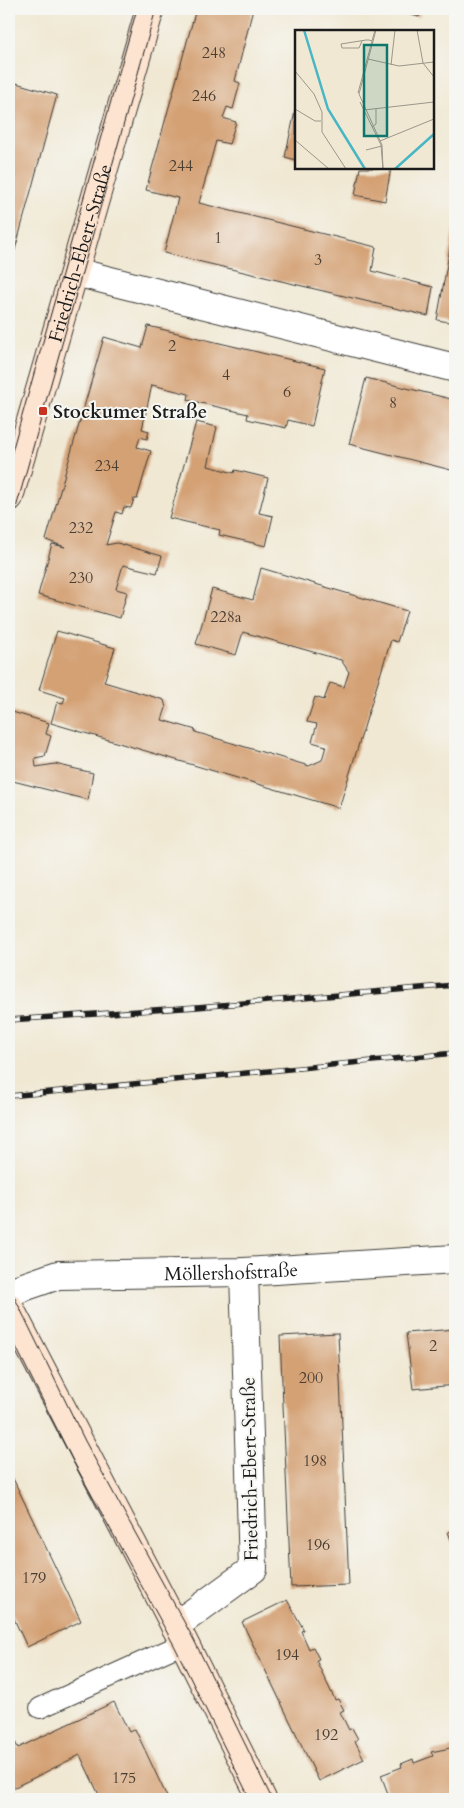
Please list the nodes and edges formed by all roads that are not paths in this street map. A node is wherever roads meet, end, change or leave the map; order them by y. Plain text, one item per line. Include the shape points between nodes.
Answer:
1 (150, 9) edge
2 (75, 272) junction
3 (455, 368) edge
4 (9, 497) edge
5 (455, 1259) edge
6 (244, 1272) junction
7 (9, 1292) edge
8 (9, 1307) edge
9 (179, 1634) junction
10 (40, 1708) dead end
11 (262, 1799) edge

1 - 2 main road, Friedrich-Ebert-Straße
2 - 3 street
2 - 4 main road, Friedrich-Ebert-Straße
5 - 6 street, Möllershofstraße
6 - 7 street, Möllershofstraße via 58,1275
6 - 9 street, Friedrich-Ebert-Straße via 253,1568
8 - 9 main road
9 - 10 lane
9 - 11 main road

